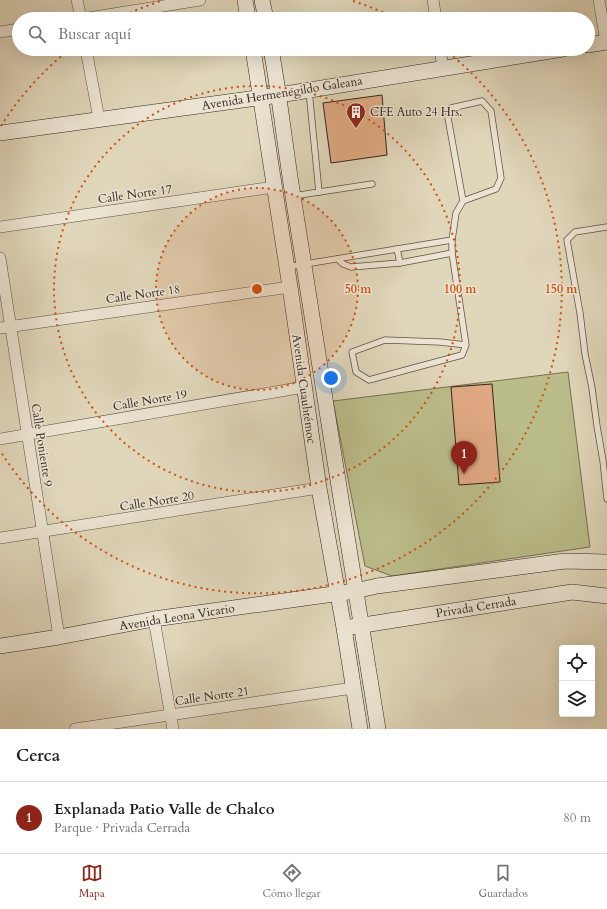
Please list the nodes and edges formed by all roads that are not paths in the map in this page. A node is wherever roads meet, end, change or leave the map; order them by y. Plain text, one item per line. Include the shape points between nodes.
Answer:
1 (78, 0) edge
2 (200, 0) edge
3 (245, 0) edge
4 (262, 0) edge
5 (433, 0) edge
6 (599, 0) edge
7 (80, 12) edge
8 (125, 12) edge
9 (247, 12) edge
10 (265, 12) edge
11 (435, 12) edge
12 (12, 30) edge
13 (0, 32) edge
14 (607, 42) edge
15 (595, 44) edge
16 (87, 56) edge
17 (254, 56) edge
18 (272, 56) edge
19 (441, 56) edge
20 (519, 56) edge
21 (443, 68) junction
22 (309, 90) junction
23 (279, 95) junction
24 (261, 98) junction
25 (99, 119) junction
26 (0, 133) edge
27 (372, 184) dead end
28 (274, 187) junction
29 (319, 192) junction
30 (293, 196) junction
31 (463, 201) junction
32 (607, 226) edge
33 (0, 227) edge
34 (452, 240) junction
35 (397, 249) junction
36 (452, 253) junction
37 (0, 258) edge
38 (338, 259) junction
39 (400, 263) junction
40 (304, 264) junction
41 (287, 267) junction
42 (290, 287) junction
43 (5, 327) edge
44 (466, 345) junction
45 (304, 387) junction
46 (28, 435) junction
47 (0, 439) edge
48 (319, 488) junction
49 (607, 499) edge
50 (43, 532) junction
51 (0, 538) edge
52 (607, 562) edge
53 (355, 591) junction
54 (338, 594) junction
55 (607, 596) edge
56 (154, 619) junction
57 (361, 625) junction
58 (344, 628) junction
59 (59, 637) junction
60 (0, 646) edge
61 (353, 688) junction
62 (170, 715) junction
63 (75, 729) edge
64 (173, 729) edge
65 (360, 729) edge
66 (378, 729) edge

1 - 7 street
2 - 8 street
3 - 9 street
4 - 10 street
5 - 11 street
6 - 14 street
12 - 13 street
14 - 15 street
16 - 25 street
17 - 24 street, Avenida Cuauhtémoc
18 - 23 street, Avenida Cuauhtémoc
19 - 21 street
20 - 21 street, Avenida Hermenegildo Galeana
21 - 22 street, Avenida Hermenegildo Galeana
22 - 23 street, Avenida Hermenegildo Galeana
22 - 29 lane
23 - 24 street, Avenida Hermenegildo Galeana
23 - 30 street, Avenida Cuauhtémoc
24 - 25 street, Avenida Hermenegildo Galeana
24 - 28 street, Avenida Cuauhtémoc
25 - 26 street, Avenida Hermenegildo Galeana
27 - 29 lane
28 - 33 street, Calle Norte 17
28 - 41 street, Avenida Cuauhtémoc
29 - 30 lane
30 - 40 street, Avenida Cuauhtémoc
31 - 31 lane via 448,118 451,108 482,101 491,111 501,178 496,189
31 - 34 lane via 456,213
32 - 49 lane via 575,232 567,240 592,388
34 - 35 lane
34 - 36 lane
35 - 38 lane
35 - 39 lane
36 - 39 lane
36 - 44 lane
37 - 43 street, Calle Poniente 9
38 - 39 lane via 351,267
38 - 40 lane
40 - 41 lane
40 - 53 street, Avenida Cuauhtémoc
41 - 42 street, Avenida Cuauhtémoc
42 - 43 street, Calle Norte 18
42 - 45 street, Avenida Cuauhtémoc
43 - 46 street, Calle Poniente 9
44 - 44 lane via 386,340 352,352 356,372 369,380 462,355
45 - 46 street, Calle Norte 19
45 - 48 street, Avenida Cuauhtémoc
46 - 47 street, Calle Norte 19
46 - 50 street, Calle Poniente 9
48 - 50 street, Calle Norte 20
48 - 54 street, Avenida Cuauhtémoc
50 - 51 street, Calle Norte 20
50 - 59 street, Calle Poniente 9
52 - 53 street via 565,561
53 - 54 street, Avenida Leona Vicario
53 - 57 street, Avenida Cuauhtémoc
54 - 56 street, Avenida Leona Vicario
54 - 58 street, Avenida Cuauhtémoc
55 - 57 street, Privada Cerrada via 572,592
56 - 59 street, Avenida Leona Vicario
56 - 62 street
57 - 58 street, Privada Cerrada
57 - 66 street, Avenida Cuauhtémoc
58 - 61 street, Avenida Cuauhtémoc
59 - 60 street, Avenida Leona Vicario
61 - 62 street, Calle Norte 21
61 - 65 street, Avenida Cuauhtémoc
62 - 63 street, Calle Norte 21
62 - 64 street

